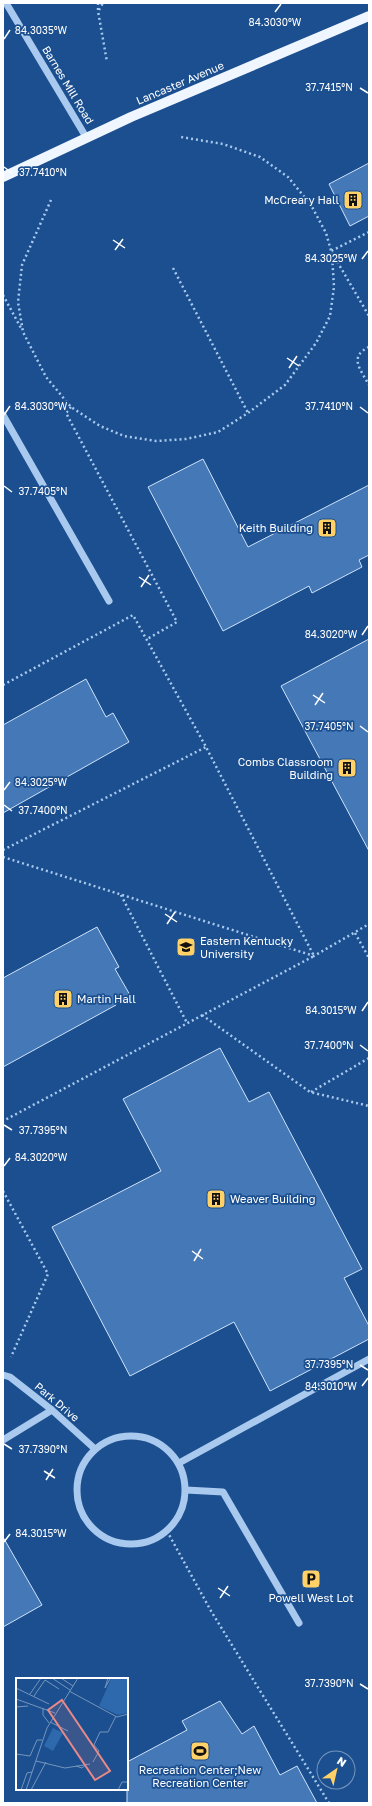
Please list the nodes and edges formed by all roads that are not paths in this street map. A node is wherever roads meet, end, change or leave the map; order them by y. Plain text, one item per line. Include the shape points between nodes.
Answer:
1 (6, 3) edge
2 (369, 16) edge
3 (86, 137) junction
4 (3, 177) edge
5 (3, 415) edge
6 (108, 601) dead end
7 (369, 1359) edge
8 (3, 1375) edge
9 (52, 1410) junction
10 (3, 1440) edge
11 (95, 1449) junction
12 (179, 1463) junction
13 (186, 1490) junction
14 (299, 1623) dead end

1 - 3 street, Barnes Mill Road
2 - 3 main road, Lancaster Avenue
3 - 4 main road, Lancaster Avenue
5 - 6 street
7 - 12 street
8 - 9 street, Park Drive via 10,1377
9 - 10 street
9 - 11 street, Park Drive
11 - 12 street via 109,1440 123,1436 139,1436 160,1444
11 - 13 street via 85,1460 79,1474 79,1505 96,1531 109,1540 139,1544 168,1531 181,1512
12 - 13 street via 184,1474
13 - 14 street via 223,1492

